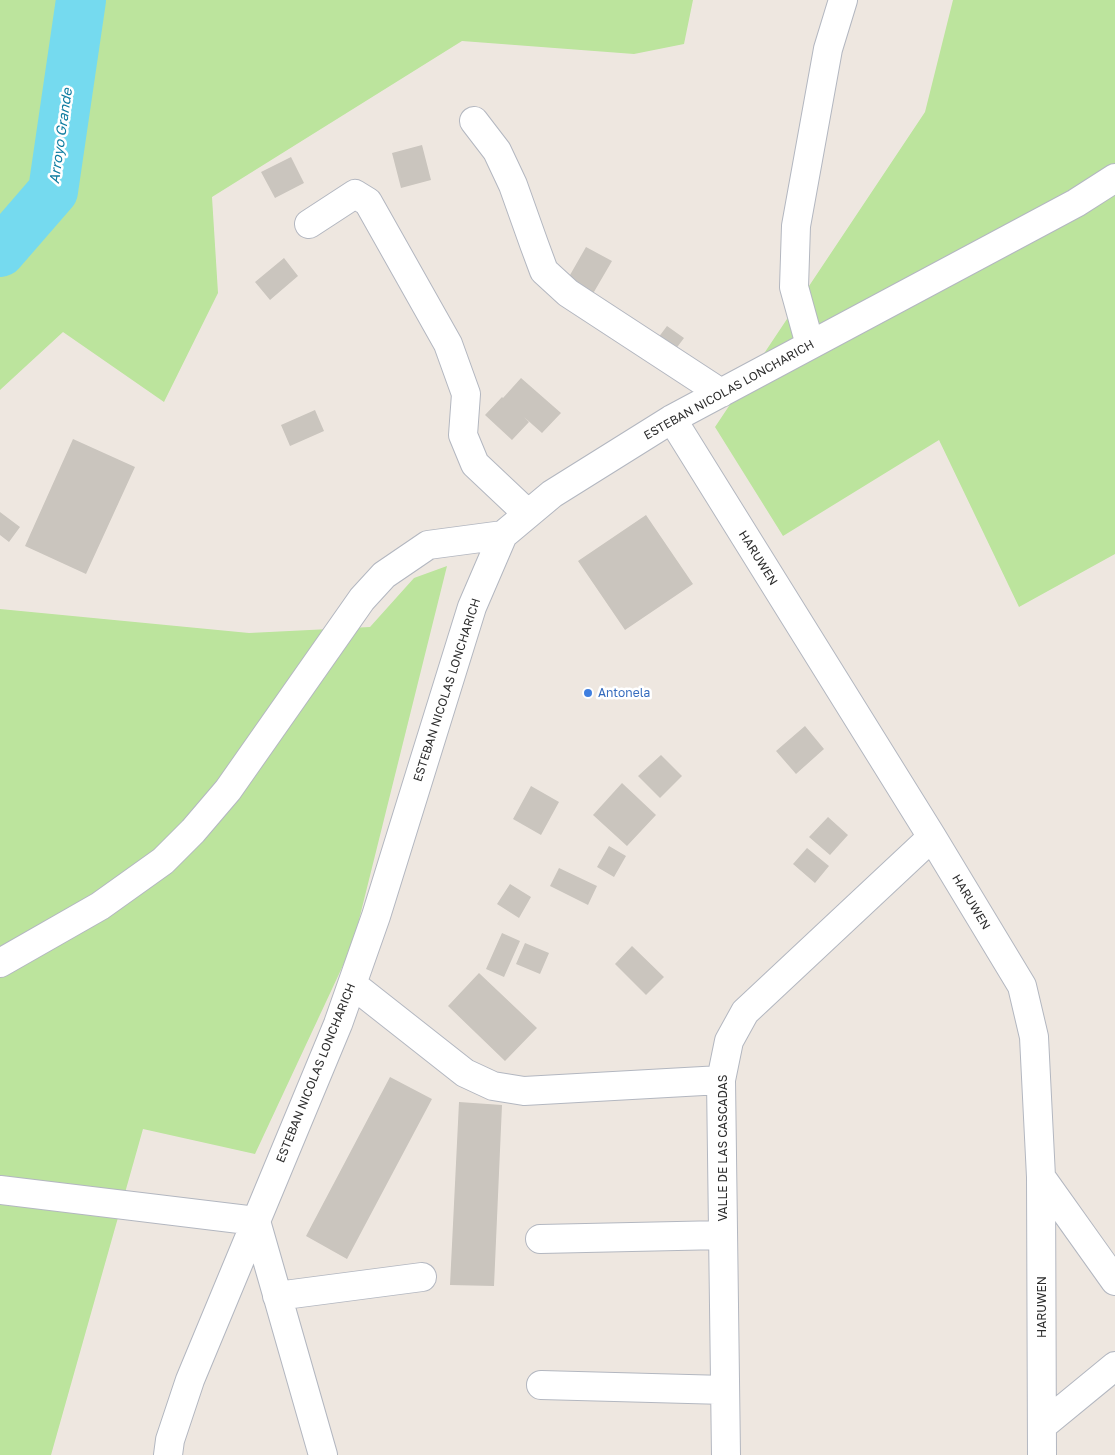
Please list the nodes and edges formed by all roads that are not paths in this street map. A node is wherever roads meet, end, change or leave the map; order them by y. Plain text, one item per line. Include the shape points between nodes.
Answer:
1 (843, 0) edge
2 (474, 121) dead end
3 (1115, 178) edge
4 (309, 224) dead end
5 (810, 345) junction
6 (721, 393) junction
7 (672, 419) junction
8 (528, 514) junction
9 (503, 535) junction
10 (932, 837) junction
11 (0, 963) edge
12 (352, 984) junction
13 (721, 1080) junction
14 (1041, 1177) junction
15 (0, 1190) edge
16 (256, 1221) junction
17 (723, 1235) junction
18 (540, 1239) dead end
19 (422, 1277) dead end
20 (1115, 1281) edge
21 (277, 1296) junction
22 (1115, 1366) edge
23 (541, 1385) dead end
24 (725, 1390) junction
25 (1042, 1426) junction
26 (168, 1455) edge
27 (323, 1455) edge
28 (726, 1455) edge
29 (1042, 1455) edge

1 - 5 street via 828,49 796,226 794,287
2 - 6 street via 497,152 544,270 568,293
3 - 5 street, ESTEBAN NICOLAS LONCHARICH via 1076,203
4 - 8 street via 355,194 368,202 448,344 466,394 463,435 475,464
5 - 6 street, ESTEBAN NICOLAS LONCHARICH
6 - 7 street, ESTEBAN NICOLAS LONCHARICH
7 - 8 street, ESTEBAN NICOLAS LONCHARICH via 552,494
7 - 10 street, HARUWEN
8 - 9 street, ESTEBAN NICOLAS LONCHARICH
9 - 11 street via 428,545 384,575 362,599 228,790 194,831 163,861 100,906
9 - 12 street, ESTEBAN NICOLAS LONCHARICH via 472,607
10 - 13 street, VALLE DE LAS CASCADAS via 745,1012 729,1041
10 - 14 street, HARUWEN via 1022,986 1034,1037
12 - 13 street via 465,1073 494,1086 524,1091
12 - 16 street, ESTEBAN NICOLAS LONCHARICH
13 - 17 street, VALLE DE LAS CASCADAS
14 - 20 street
14 - 25 street, HARUWEN
15 - 16 street
16 - 21 street
16 - 26 street, ESTEBAN NICOLAS LONCHARICH via 190,1380
17 - 18 street
17 - 24 street, VALLE DE LAS CASCADAS
19 - 21 street
21 - 27 street
22 - 25 street
23 - 24 street
24 - 28 street, VALLE DE LAS CASCADAS
25 - 29 street, HARUWEN

